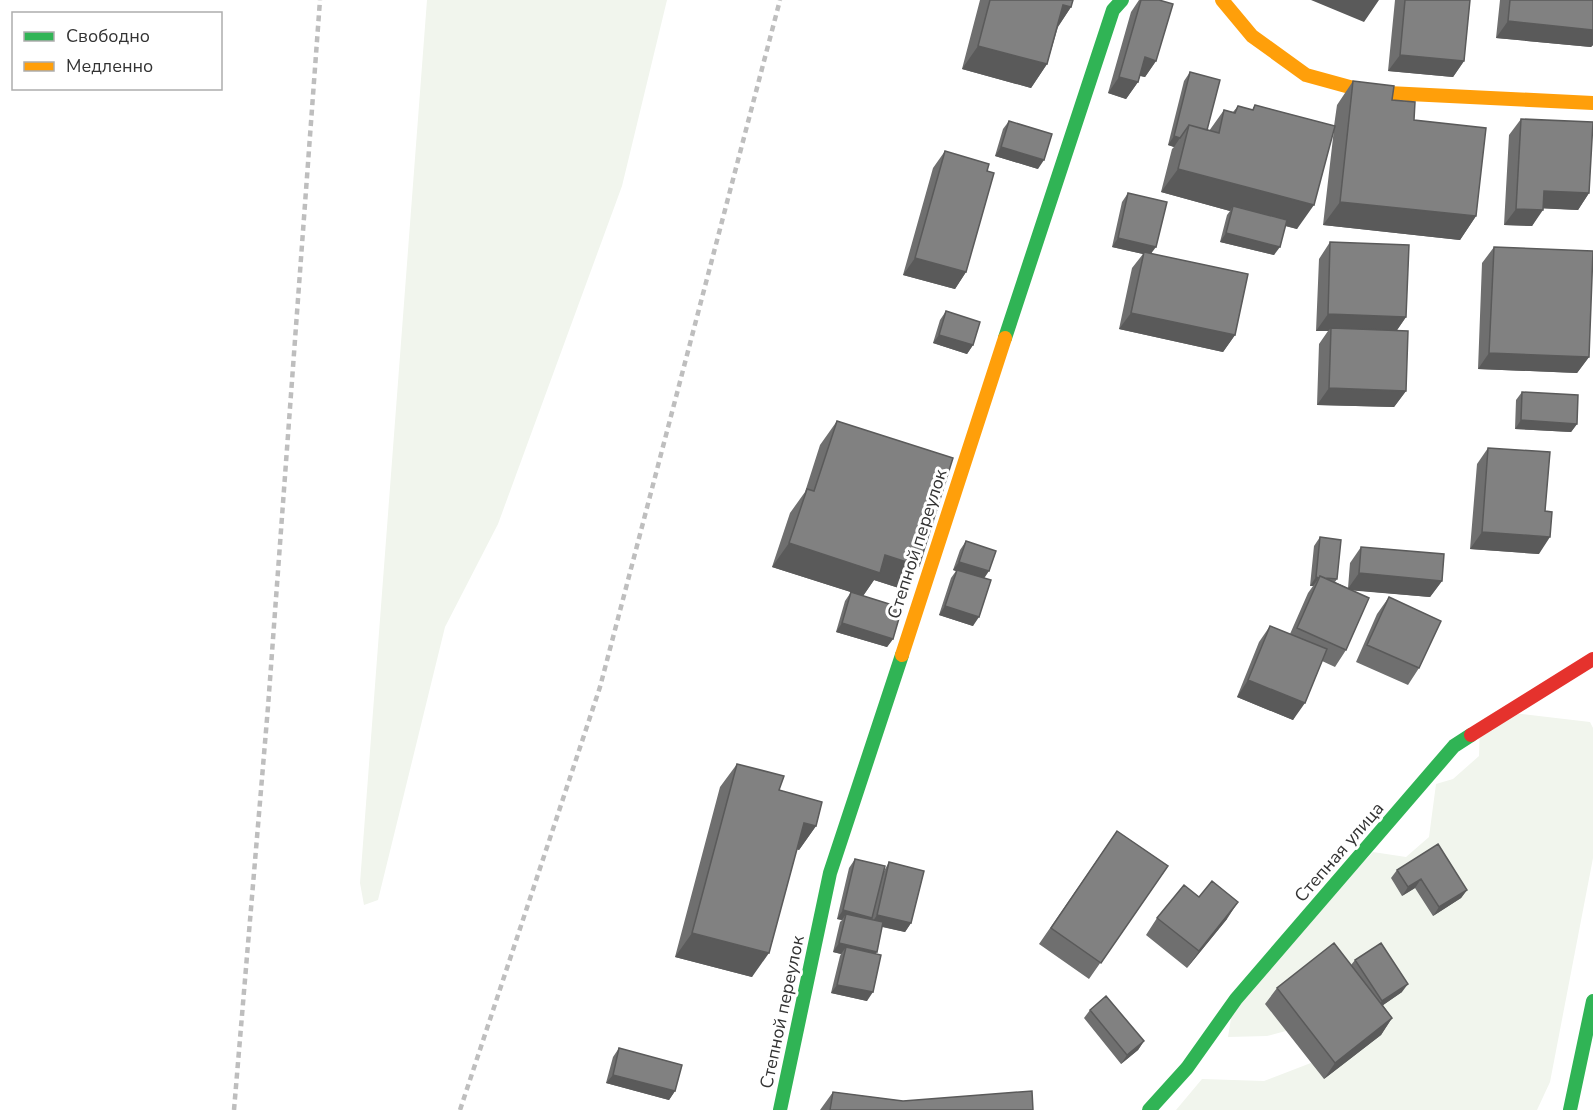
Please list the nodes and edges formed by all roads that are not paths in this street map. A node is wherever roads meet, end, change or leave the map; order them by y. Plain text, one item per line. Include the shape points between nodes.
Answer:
1 (1122, 0) edge
2 (1222, 0) edge
3 (1593, 103) edge
4 (1593, 660) edge
5 (1593, 1001) edge
6 (780, 1110) edge
7 (1149, 1110) edge
8 (1570, 1110) edge

1 - 6 street, Степной переулок via 1113,10 830,873
2 - 3 street via 1252,36 1306,75 1368,92
4 - 7 street, Степная улица via 1454,746 1244,990 1187,1068
5 - 8 street

